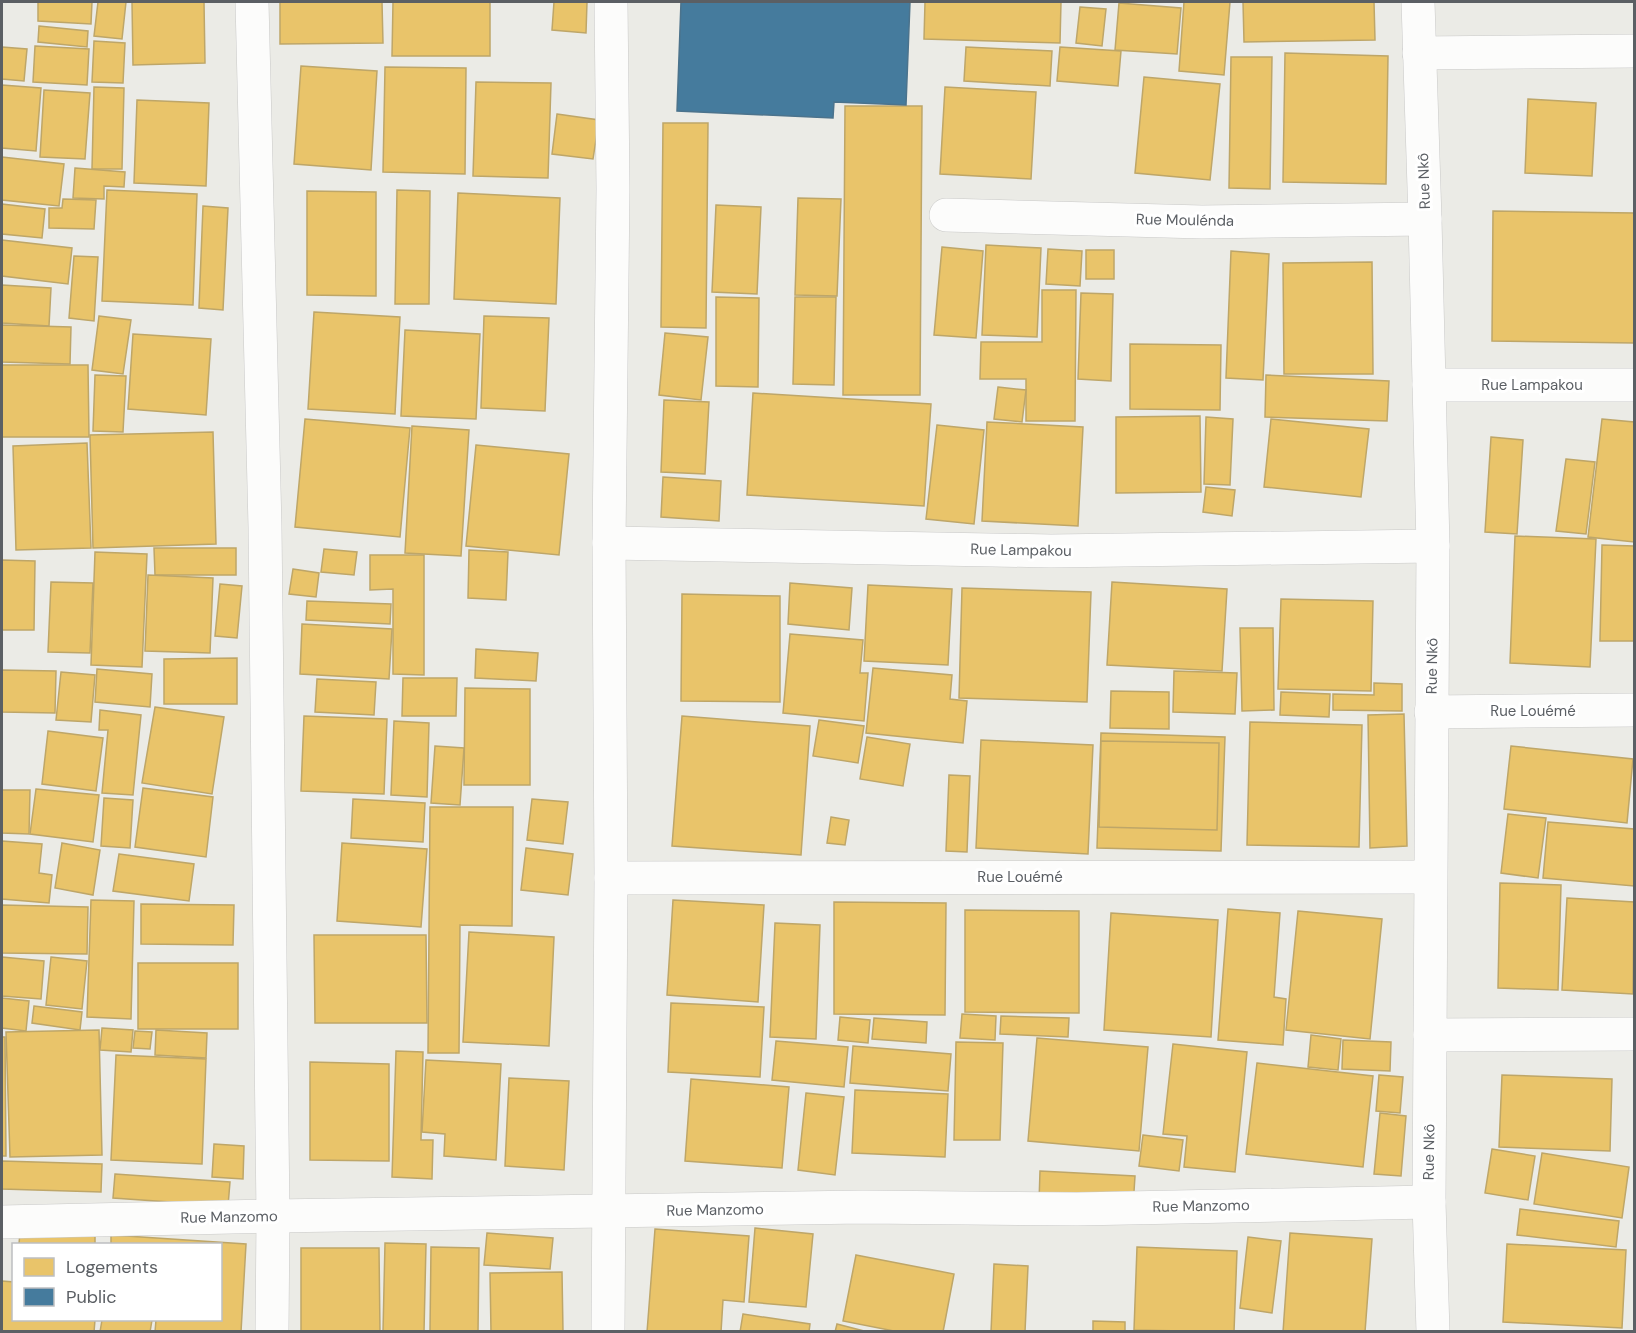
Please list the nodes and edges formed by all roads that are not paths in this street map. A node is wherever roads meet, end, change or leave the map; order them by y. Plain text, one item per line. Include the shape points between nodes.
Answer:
1 (252, 2) edge
2 (612, 2) edge
3 (1418, 2) edge
4 (1635, 51) edge
5 (1419, 52) junction
6 (946, 215) dead end
7 (1425, 219) junction
8 (1429, 385) junction
9 (1635, 385) edge
10 (609, 543) junction
11 (1433, 546) junction
12 (1635, 710) edge
13 (1431, 712) junction
14 (1430, 877) junction
15 (611, 878) junction
16 (1635, 1034) edge
17 (1430, 1035) junction
18 (1429, 1202) junction
19 (608, 1212) junction
20 (273, 1216) junction
21 (2, 1222) edge
22 (272, 1332) edge
23 (608, 1332) edge
24 (1433, 1332) edge

1 - 20 street via 265,527
2 - 10 street
3 - 5 street, Rue Nkô
4 - 5 street
5 - 7 street, Rue Nkô
6 - 7 street, Rue Moulénda via 1202,222
7 - 8 street, Rue Nkô
8 - 9 street, Rue Lampakou
8 - 11 street, Rue Nkô
10 - 11 street, Rue Lampakou via 1051,551
10 - 15 street
11 - 13 street, Rue Nkô
12 - 13 street, Rue Louémé
13 - 14 street, Rue Nkô
14 - 15 street, Rue Louémé
14 - 17 street, Rue Nkô
15 - 19 street
16 - 17 street
17 - 18 street, Rue Nkô
18 - 19 street, Rue Manzomo
18 - 24 street, Rue Nkô
19 - 20 street, Rue Manzomo
19 - 23 street
20 - 21 street, Rue Manzomo
20 - 22 street

